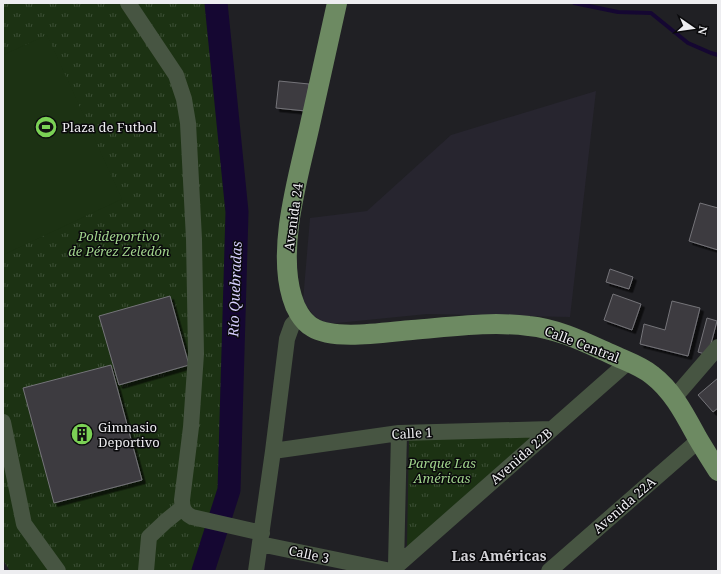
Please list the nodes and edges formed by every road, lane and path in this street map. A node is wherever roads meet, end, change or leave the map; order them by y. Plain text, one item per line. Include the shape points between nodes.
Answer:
1 (128, 3) edge
2 (337, 3) edge
3 (301, 316) junction
4 (718, 347) edge
5 (628, 362) junction
6 (674, 398) junction
7 (3, 422) edge
8 (551, 429) junction
9 (399, 432) junction
10 (699, 440) junction
11 (273, 451) junction
12 (718, 471) edge
13 (182, 508) junction
14 (261, 538) junction
15 (399, 568) edge
16 (58, 571) edge
17 (146, 571) edge
18 (256, 571) edge
19 (549, 571) edge

1 - 13 street via 176,75 188,123 196,354
2 - 3 main road, Avenida 24 via 302,159 289,232 287,252 290,282 292,296
3 - 5 main road, Calle Central via 319,330 348,335 467,325 530,326 563,334
3 - 11 street via 292,325 287,339
4 - 6 street
5 - 6 main road, Calle Central via 653,376
5 - 8 street, Avenida 22B
6 - 10 main road, Calle Central
7 - 16 street via 24,524
8 - 9 street, Calle 1
8 - 15 street, Avenida 22B
9 - 11 street, Calle 1
9 - 15 street
10 - 12 main road, Calle Central
10 - 19 street, Avenida 22A
11 - 14 street
13 - 14 street, Calle 3 via 192,517
13 - 17 street via 149,537
14 - 15 street, Calle 3 via 391,570
14 - 18 street

